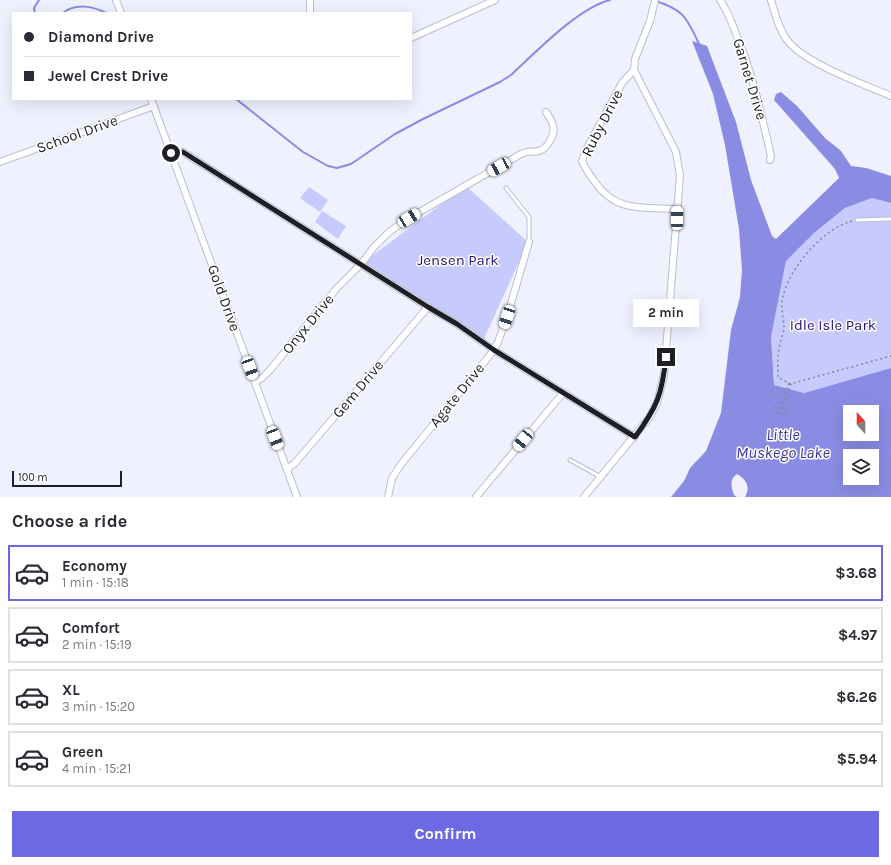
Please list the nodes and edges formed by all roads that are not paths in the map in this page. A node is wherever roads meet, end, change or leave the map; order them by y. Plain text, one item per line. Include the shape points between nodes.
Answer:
1 (116, 0) edge
2 (310, 0) edge
3 (495, 0) edge
4 (720, 0) edge
5 (771, 0) edge
6 (655, 3) edge
7 (121, 12) edge
8 (310, 12) edge
9 (412, 38) edge
10 (634, 70) junction
11 (891, 96) edge
12 (151, 100) edge
13 (154, 106) junction
14 (546, 112) dead end
15 (171, 153) junction
16 (770, 160) dead end
17 (0, 162) edge
18 (506, 188) dead end
19 (677, 208) junction
20 (891, 219) edge
21 (857, 220) road end
22 (529, 242) joint
23 (361, 264) junction
24 (428, 307) junction
25 (494, 350) junction
26 (255, 382) junction
27 (562, 393) junction
28 (635, 437) junction
29 (570, 460) dead end
30 (287, 469) junction
31 (601, 477) junction
32 (297, 497) edge
33 (388, 497) edge
34 (476, 497) edge
35 (584, 497) edge

1 - 7 street
2 - 8 street
3 - 9 street
4 - 16 street, Garnet Drive via 749,68
5 - 11 street via 782,33 792,46 848,77
6 - 10 street via 638,47
10 - 19 street via 676,152 680,176
10 - 19 street, Ruby Drive via 622,84 582,160 601,191 618,204
12 - 13 street, Gold Drive
13 - 15 street, Gold Drive
13 - 17 street, School Drive
14 - 23 street, Onyx Drive via 554,127 553,136 542,150 528,150 409,218 389,232
15 - 23 street via 183,152
15 - 26 street, Gold Drive
18 - 22 lane via 529,218
19 - 28 street via 663,380 657,403
20 - 21 lane
22 - 25 street, Agate Drive via 505,323
23 - 24 street
23 - 26 street, Onyx Drive via 337,288 270,370
24 - 25 street
24 - 30 street, Gem Drive via 296,464
25 - 27 street
25 - 33 street, Agate Drive via 402,463 392,478
26 - 30 street, Gold Drive
27 - 28 street
27 - 34 street
28 - 31 street
29 - 31 lane
30 - 32 street, Gold Drive
31 - 35 street

